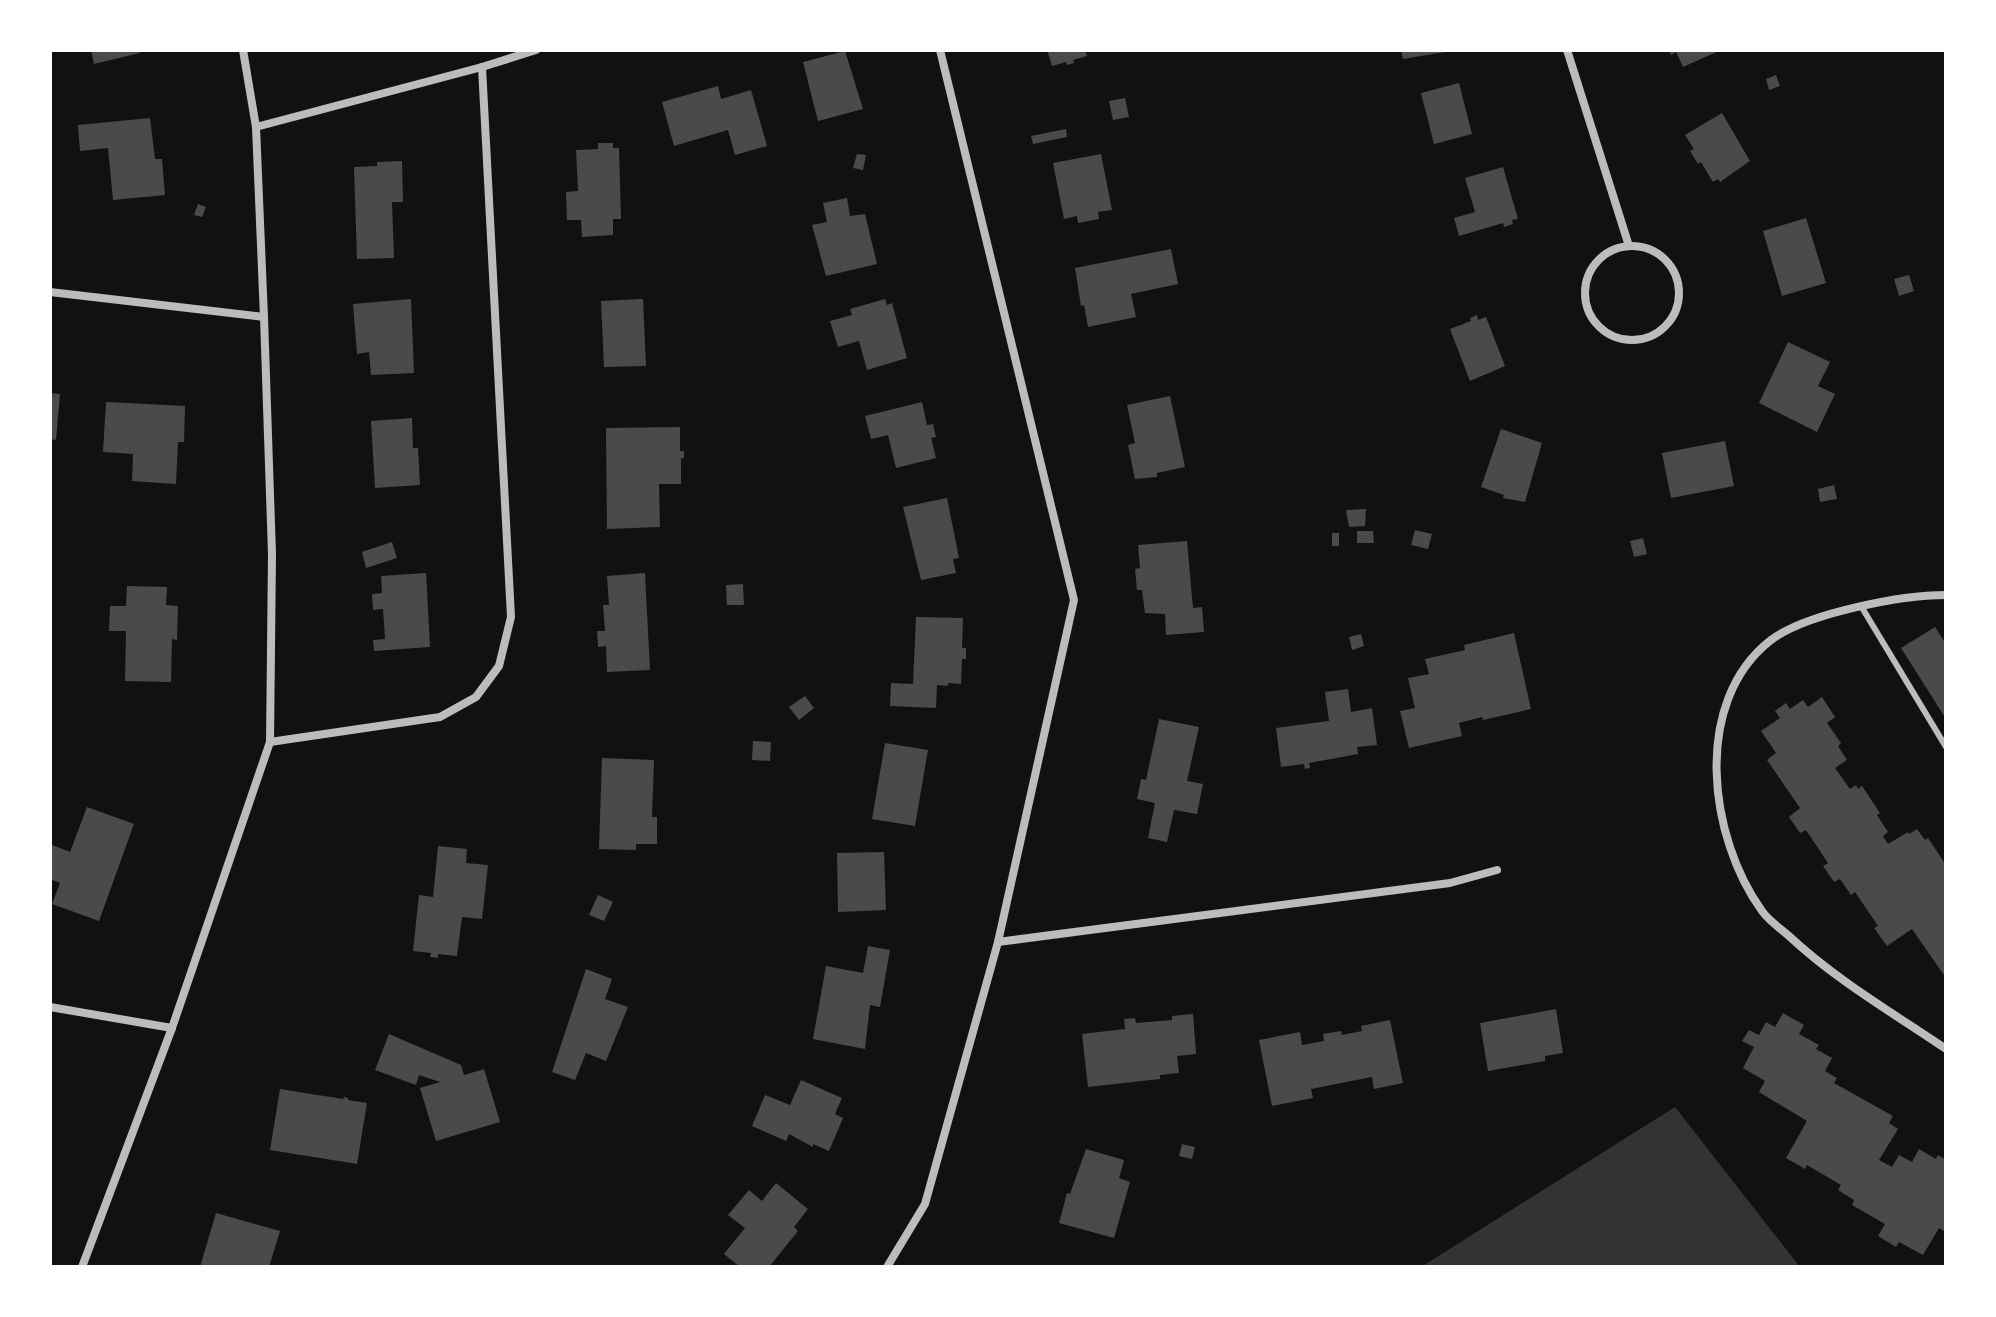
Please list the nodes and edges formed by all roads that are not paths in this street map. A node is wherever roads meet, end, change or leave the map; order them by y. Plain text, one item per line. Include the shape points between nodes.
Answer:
1 (243, 50) edge
2 (536, 50) edge
3 (940, 50) edge
4 (1567, 50) edge
5 (482, 67) junction
6 (256, 127) junction
7 (1629, 246) junction
8 (50, 292) edge
9 (264, 317) junction
10 (1946, 595) edge
11 (1861, 606) junction
12 (270, 742) junction
13 (1946, 747) edge
14 (1497, 870) dead end
15 (998, 942) junction
16 (50, 1007) edge
17 (172, 1028) junction
18 (1946, 1049) edge
19 (82, 1267) edge
20 (887, 1267) edge

1 - 6 street
2 - 5 street
3 - 15 street via 1074,600
4 - 7 street
5 - 6 street
5 - 12 street via 511,617 499,666 476,697 440,717
6 - 9 street
7 - 7 street via 1600,258 1585,284 1585,300 1599,328 1627,341 1650,337 1669,323 1680,294 1678,279 1659,254
8 - 9 street
9 - 12 street via 272,554
10 - 11 street
11 - 13 lane
11 - 18 street via 1773,639 1751,660 1735,684 1721,724 1715,762 1718,797 1725,832 1763,913 1817,962
12 - 17 street
14 - 15 street via 1450,883
15 - 20 street via 925,1204
16 - 17 street
17 - 19 street

